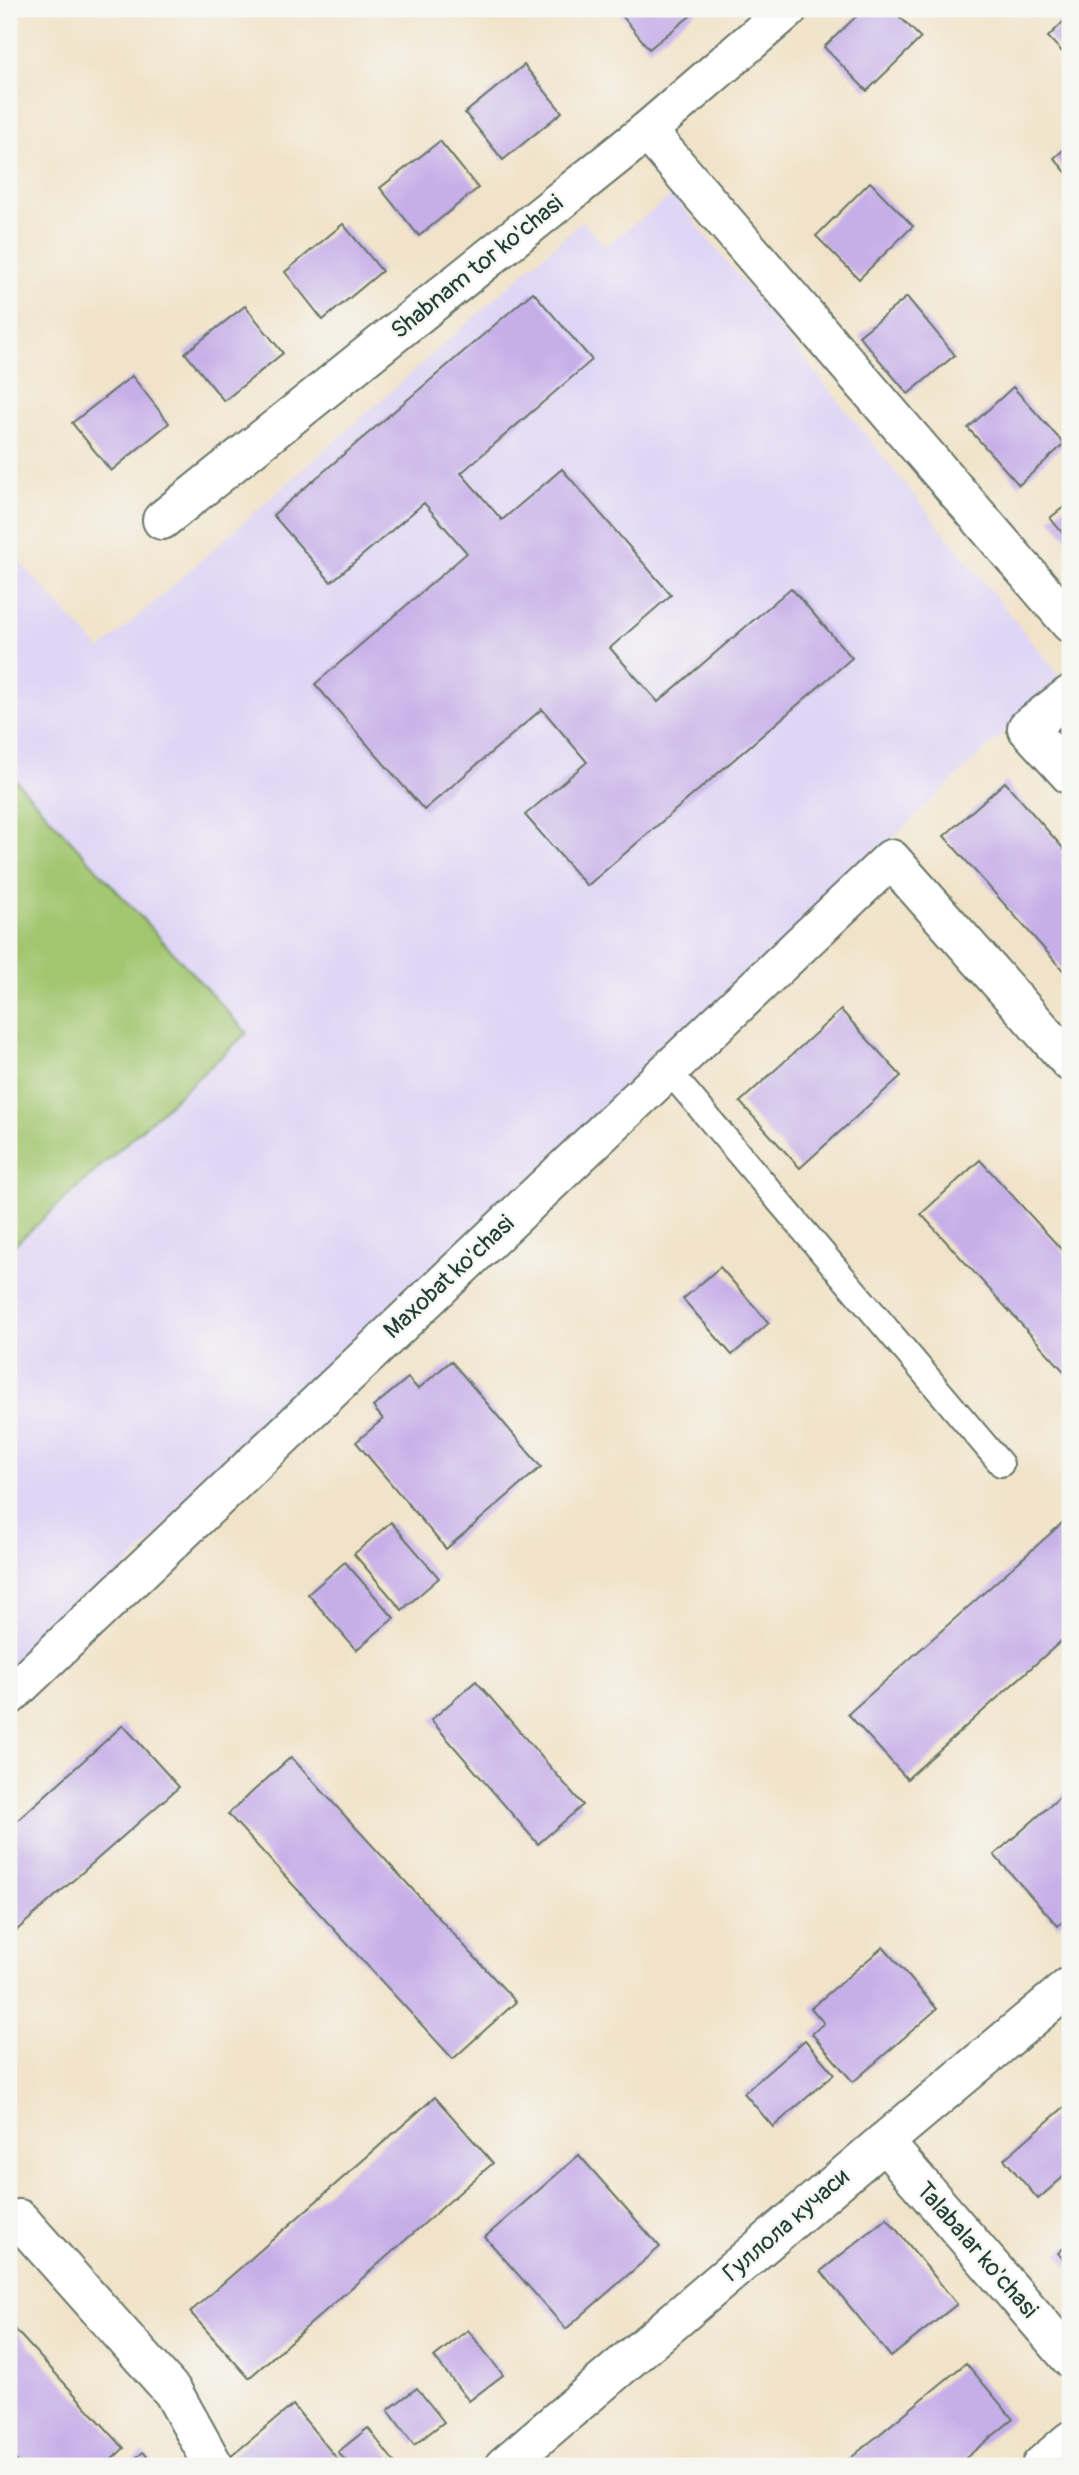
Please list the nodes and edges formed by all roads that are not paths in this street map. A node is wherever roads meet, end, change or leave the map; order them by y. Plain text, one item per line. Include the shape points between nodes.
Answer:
1 (788, 9) edge
2 (647, 131) junction
3 (162, 520) dead end
4 (1070, 624) edge
5 (1070, 695) edge
6 (1070, 775) edge
7 (1070, 1062) edge
8 (668, 1070) junction
9 (1001, 1464) dead end
10 (9, 1696) edge
11 (1070, 1986) edge
12 (884, 2142) junction
13 (19, 2218) dead end
14 (1070, 2358) edge
15 (1070, 2441) edge
16 (214, 2466) edge
17 (505, 2466) edge
18 (1041, 2466) edge

1 - 2 street, Shabnam tor ko'chasi
2 - 3 street, Shabnam tor ko'chasi
2 - 4 street
5 - 6 street via 1027,728
7 - 8 street, Maxobat ko'chasi via 891,859
8 - 9 lane
8 - 10 street, Maxobat ko'chasi
11 - 12 street, Гуллола кучаси
12 - 14 street, Talabalar ko'chasi
12 - 17 street, Гуллола кучаси
13 - 16 street via 173,2392
15 - 18 street

